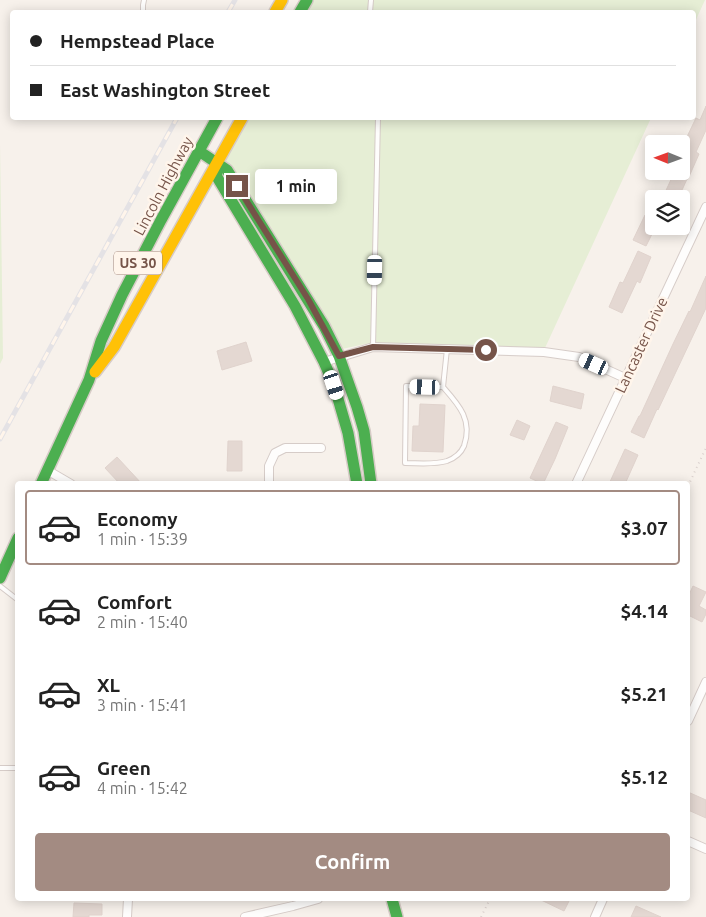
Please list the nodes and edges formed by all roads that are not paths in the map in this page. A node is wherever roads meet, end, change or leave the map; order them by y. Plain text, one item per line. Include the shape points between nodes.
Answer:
1 (216, 120) edge
2 (241, 120) edge
3 (378, 120) edge
4 (199, 151) junction
5 (216, 163) junction
6 (706, 208) edge
7 (373, 347) junction
8 (447, 349) junction
9 (339, 356) junction
10 (324, 362) junction
11 (625, 378) junction
12 (89, 380) junction
13 (443, 387) junction
14 (320, 448) dead end
15 (47, 470) junction
16 (42, 481) edge
17 (66, 481) edge
18 (269, 481) edge
19 (356, 481) edge
20 (371, 481) edge
21 (577, 481) edge
22 (15, 545) edge
23 (0, 578) edge
24 (0, 586) edge
25 (15, 598) edge
26 (706, 682) edge
27 (690, 717) edge
28 (0, 768) edge
29 (15, 768) edge
30 (690, 842) edge
31 (706, 849) edge
32 (128, 901) edge
33 (305, 901) edge
34 (393, 901) edge
35 (602, 901) edge
36 (292, 903) edge
37 (127, 917) edge
38 (245, 917) edge
39 (397, 917) edge
40 (594, 917) edge

1 - 4 main road, Lincoln Highway / US 30
2 - 5 main road, Lincoln Highway / US 30
3 - 7 lane
4 - 5 main road
4 - 12 main road, Lincoln Highway / US 30 via 122,295 101,341
5 - 9 main road via 227,170 308,299
5 - 10 main road via 217,177 310,332
5 - 12 main road, Lincoln Highway / US 30 via 114,347
6 - 11 street, Lancaster Drive
7 - 8 street
7 - 9 street
8 - 11 street via 544,352 579,357
8 - 13 lane
9 - 10 street
9 - 20 main road via 364,431
10 - 19 main road via 348,434
11 - 21 street, Lancaster Drive
12 - 15 main road, Lincoln Highway / US 30
13 - 13 lane via 406,386 404,463 447,461 462,451 467,423 463,412
14 - 18 street via 285,448 275,453 269,466
15 - 16 main road, Lincoln Highway / US 30
15 - 17 street
22 - 23 main road
24 - 25 lane
26 - 27 street
28 - 29 lane
30 - 31 street
32 - 37 street
33 - 36 street
34 - 39 main road
35 - 40 street
36 - 38 street

